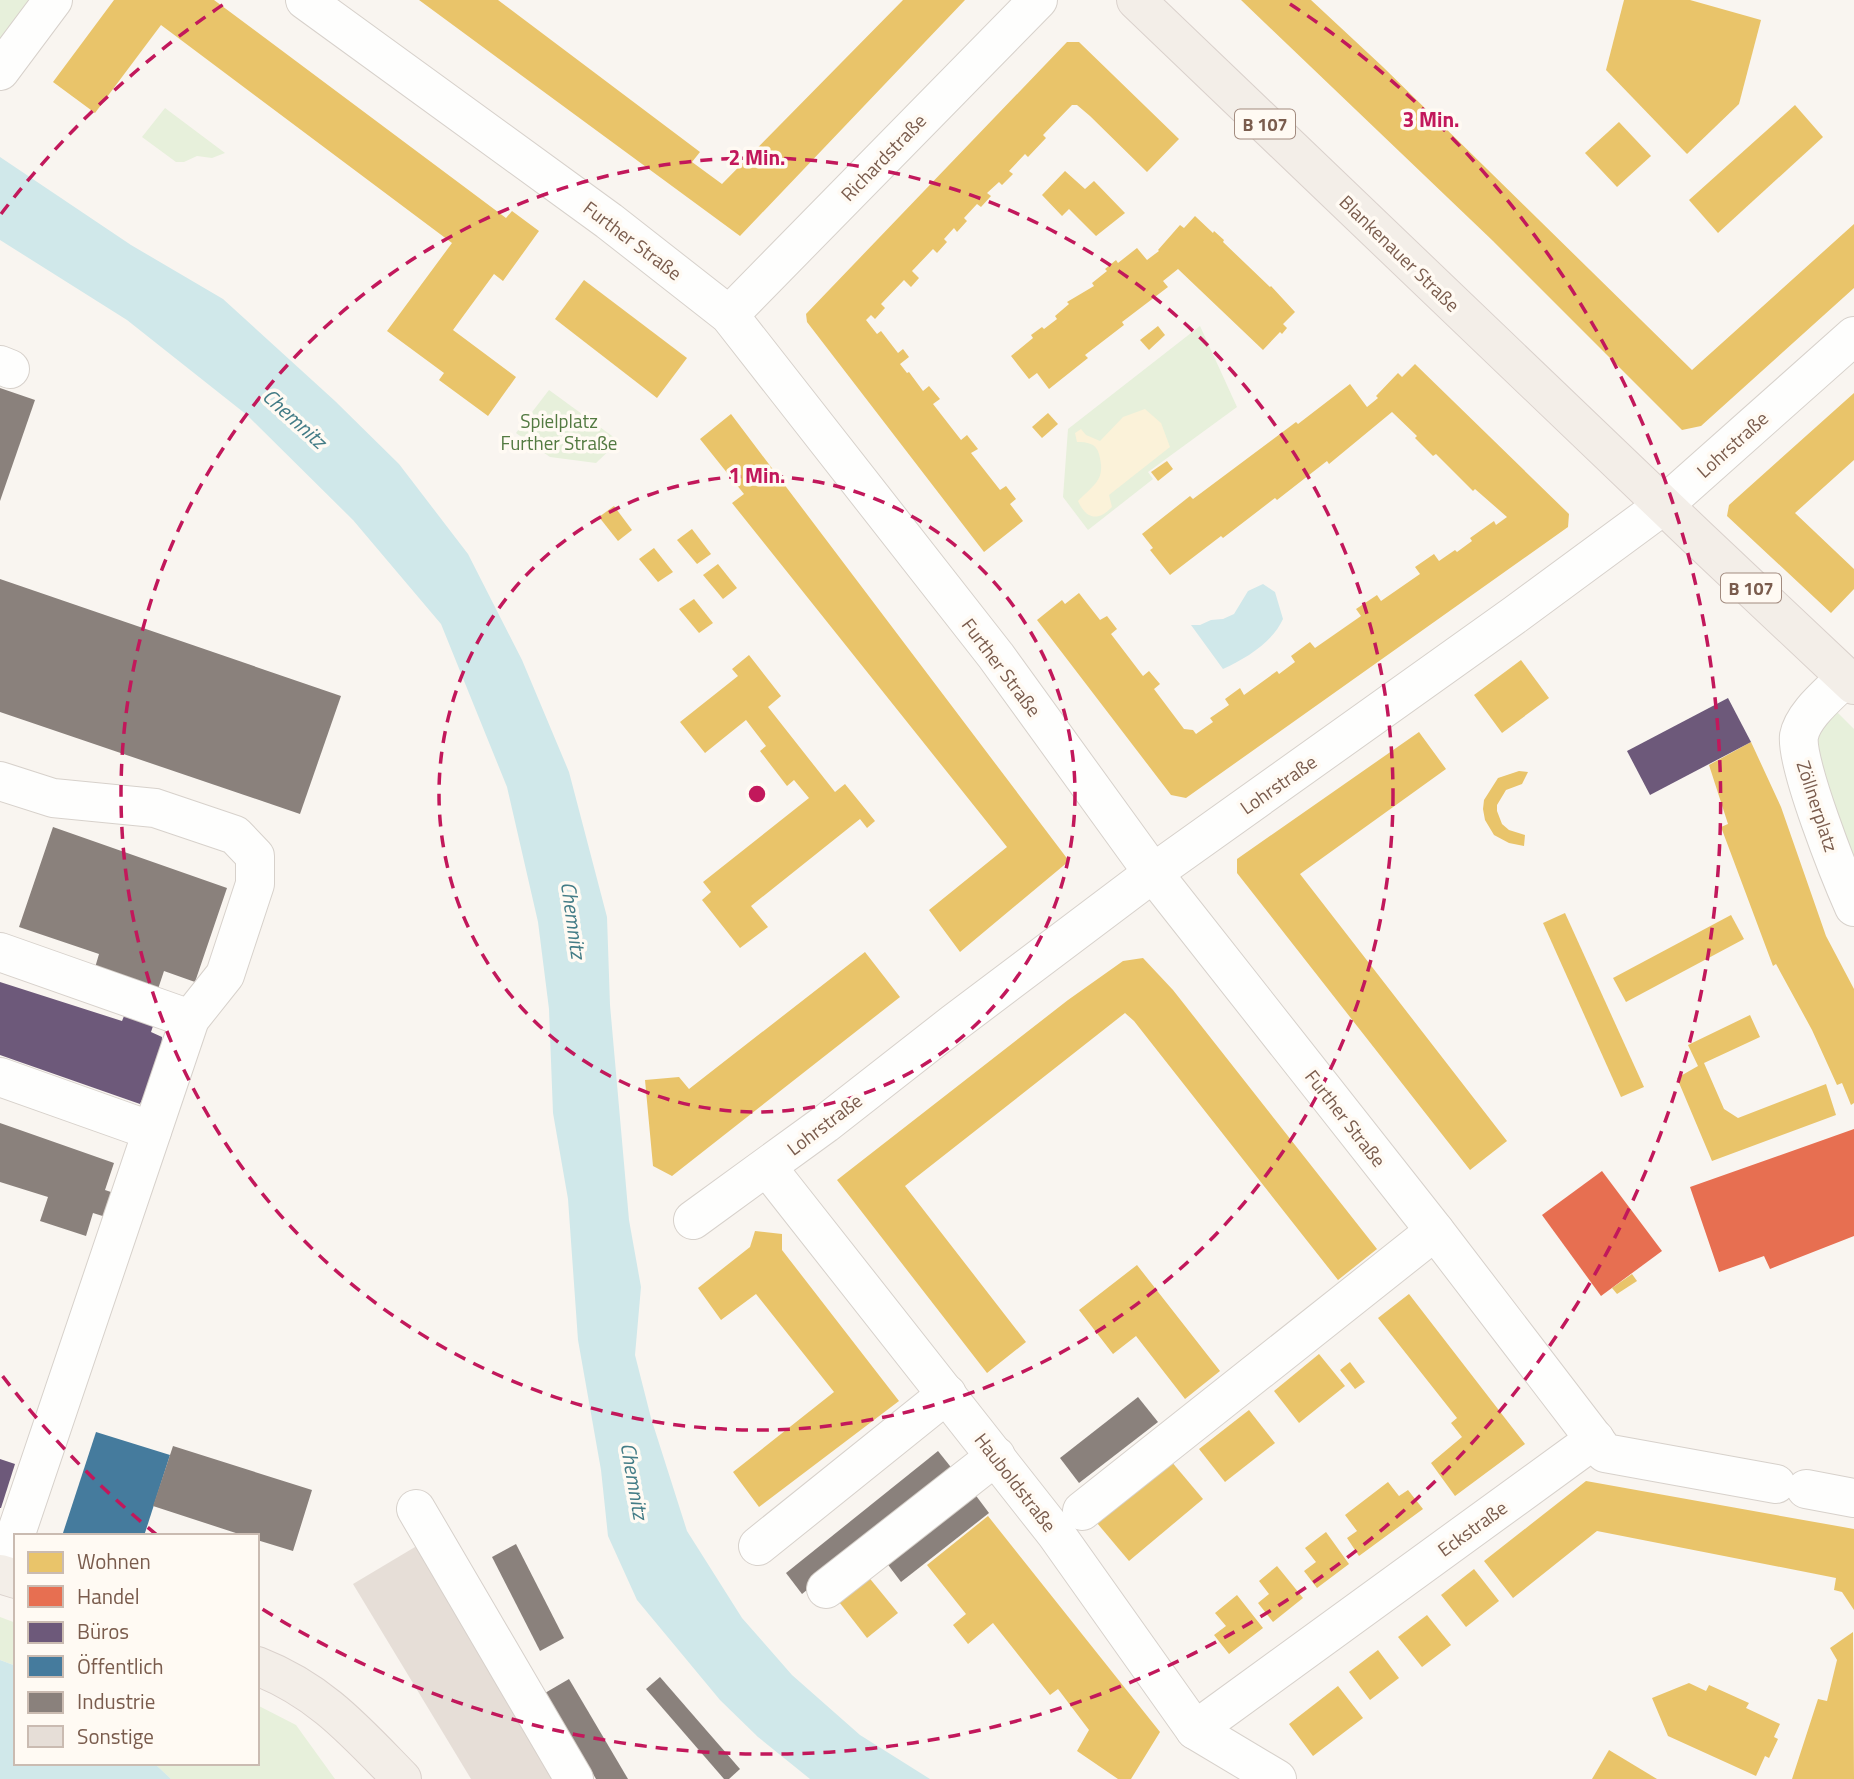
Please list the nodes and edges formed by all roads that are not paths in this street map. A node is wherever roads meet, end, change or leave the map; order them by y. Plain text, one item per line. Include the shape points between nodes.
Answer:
1 (53, 0) edge
2 (306, 0) edge
3 (1038, 0) edge
4 (1136, 0) edge
5 (0, 71) edge
6 (729, 315) junction
7 (1854, 336) edge
8 (1664, 505) junction
9 (1850, 681) edge
10 (0, 781) edge
11 (1153, 873) junction
12 (1854, 907) edge
13 (0, 952) edge
14 (190, 1019) junction
15 (0, 1077) edge
16 (152, 1131) junction
17 (767, 1167) junction
18 (693, 1220) dead end
19 (1435, 1231) junction
20 (947, 1394) junction
21 (1595, 1439) junction
22 (996, 1457) junction
23 (1854, 1498) edge
24 (416, 1510) dead end
25 (1082, 1511) dead end
26 (20, 1534) edge
27 (758, 1546) dead end
28 (14, 1552) edge
29 (6, 1576) edge
30 (826, 1589) dead end
31 (259, 1667) edge
32 (1195, 1730) junction
33 (402, 1779) edge
34 (574, 1779) edge
35 (1277, 1779) edge

1 - 5 street
2 - 6 street, Further Straße via 609,220
3 - 6 street, Richardstraße
4 - 8 main road, Blankenauer Straße / B 107
6 - 11 street, Further Straße via 996,656
7 - 8 street, Lohrstraße
8 - 9 main road, Zöllnerplatz / B 107
8 - 11 street, Lohrstraße
9 - 12 street, Zöllnerplatz via 1813,712 1799,738 1802,764
10 - 14 street via 53,797 155,808 235,835 255,856 256,884 225,975
11 - 17 street, Lohrstraße
11 - 19 street, Further Straße
13 - 14 street
14 - 16 street
15 - 16 street
16 - 26 street
17 - 18 street, Lohrstraße
17 - 20 street, Hauboldstraße
19 - 21 street, Further Straße
19 - 25 street
20 - 22 street, Hauboldstraße
20 - 27 street
21 - 23 street via 1605,1454
21 - 32 street, Eckstraße
22 - 30 street
22 - 32 street, Hauboldstraße
24 - 34 street
28 - 29 street
31 - 33 main road via 284,1676 332,1707
32 - 35 street, Hauboldstraße

